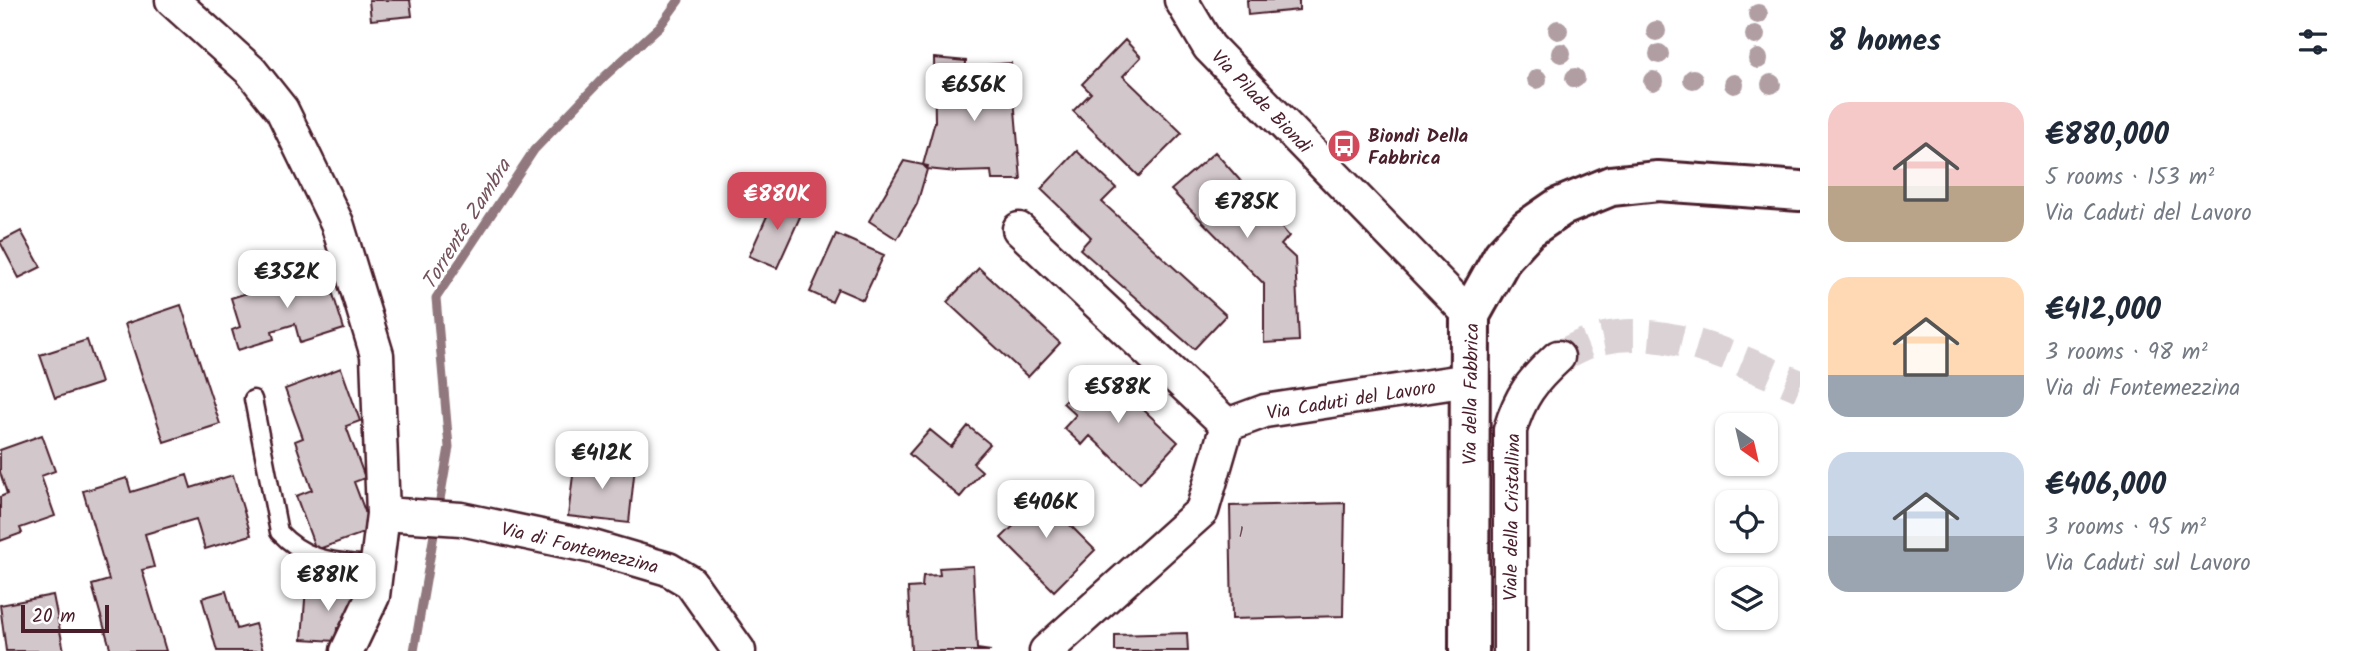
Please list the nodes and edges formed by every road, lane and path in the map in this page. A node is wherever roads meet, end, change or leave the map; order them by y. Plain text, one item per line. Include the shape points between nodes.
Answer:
1 (172, 0) edge
2 (1181, 0) edge
3 (1800, 191) edge
4 (1018, 229) dead end
5 (1470, 315) junction
6 (1558, 357) tunnel mouth
7 (1469, 380) junction
8 (253, 399) dead end
9 (1227, 425) junction
10 (383, 514) junction
11 (376, 566) junction
12 (347, 651) edge
13 (739, 651) edge
14 (1046, 651) edge
15 (1469, 651) edge
16 (1510, 651) edge

1 - 10 street via 251,71 282,110 337,223 377,355
2 - 5 street, Via Pilade Biondi via 1209,47
3 - 5 street, Via della Fabbrica via 1658,181 1611,186 1582,196 1542,218 1516,241
4 - 9 street
5 - 7 street, Via della Fabbrica
6 - 16 street, Viale della Cristallina via 1534,379 1517,404 1510,430
7 - 9 street, Via Caduti del Lavoro via 1265,411
7 - 15 street, Via della Fabbrica
8 - 11 lane via 279,532 295,549 317,558
9 - 14 street via 1202,511
10 - 11 street
10 - 13 street, Via di Fontemezzina via 461,519 593,547 668,569 690,582
11 - 12 street via 373,596

